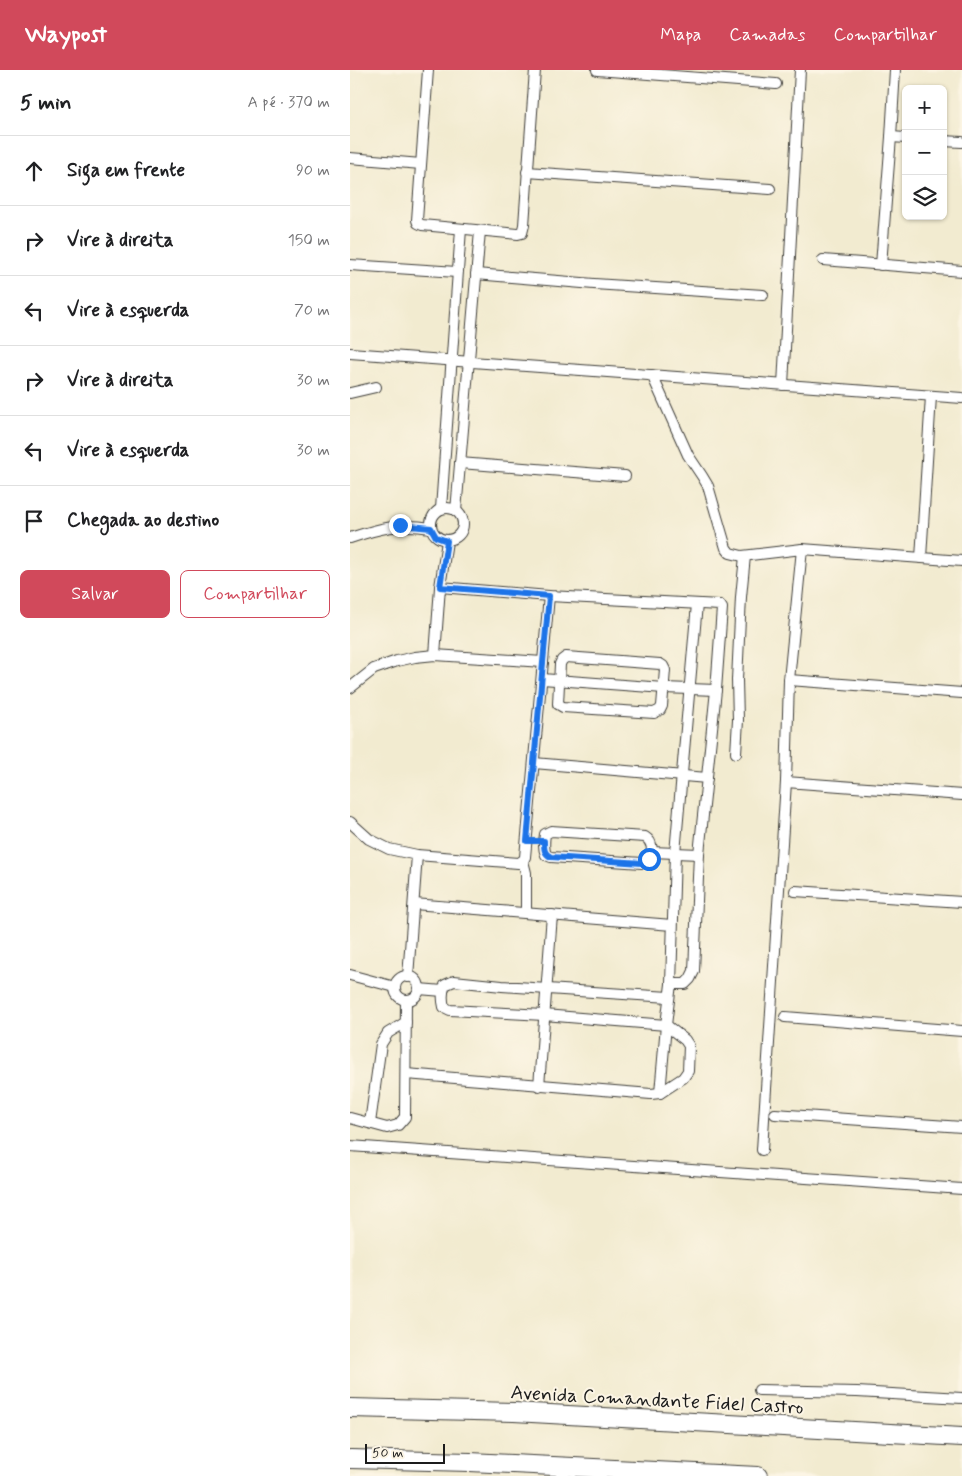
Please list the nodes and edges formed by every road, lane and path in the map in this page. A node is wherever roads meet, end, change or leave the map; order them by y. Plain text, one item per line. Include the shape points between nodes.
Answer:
1 (428, 70) edge
2 (535, 70) edge
3 (597, 70) edge
4 (800, 70) edge
5 (895, 70) edge
6 (776, 84) dead end
7 (891, 138) junction
8 (902, 138) edge
9 (947, 141) edge
10 (962, 142) edge
11 (350, 158) edge
12 (421, 164) junction
13 (528, 172) junction
14 (770, 189) dead end
15 (461, 229) junction
16 (480, 231) junction
17 (823, 260) dead end
18 (350, 264) edge
19 (881, 265) junction
20 (962, 271) edge
21 (457, 272) junction
22 (476, 274) junction
23 (763, 295) dead end
24 (455, 299) junction
25 (474, 301) junction
26 (350, 353) edge
27 (451, 361) junction
28 (470, 362) junction
29 (652, 375) junction
30 (783, 385) junction
31 (376, 387) dead end
32 (350, 393) edge
33 (931, 396) junction
34 (962, 398) edge
35 (460, 463) junction
36 (625, 476) dead end
37 (441, 509) junction
38 (456, 510) junction
39 (431, 528) junction
40 (350, 538) edge
41 (447, 541) junction
42 (802, 549) junction
43 (745, 556) junction
44 (921, 558) junction
45 (962, 561) edge
46 (440, 587) junction
47 (549, 596) junction
48 (697, 604) junction
49 (435, 655) junction
50 (544, 662) junction
51 (542, 679) junction
52 (559, 680) junction
53 (789, 680) junction
54 (350, 688) edge
55 (664, 688) junction
56 (690, 689) junction
57 (716, 690) junction
58 (962, 693) edge
59 (736, 753) dead end
60 (534, 763) junction
61 (682, 776) junction
62 (707, 778) junction
63 (786, 782) junction
64 (962, 796) edge
65 (350, 822) edge
66 (527, 841) junction
67 (544, 841) junction
68 (652, 852) junction
69 (675, 853) junction
70 (699, 854) junction
71 (417, 855) junction
72 (522, 861) junction
73 (795, 891) dead end
74 (962, 902) edge
75 (414, 904) junction
76 (526, 913) junction
77 (552, 915) junction
78 (672, 924) junction
79 (350, 976) edge
80 (408, 976) junction
81 (671, 984) junction
82 (395, 988) junction
83 (419, 989) junction
84 (546, 989) junction
85 (443, 991) junction
86 (670, 997) junction
87 (406, 1000) junction
88 (544, 1014) junction
89 (785, 1017) dead end
90 (406, 1022) junction
91 (666, 1025) junction
92 (962, 1031) edge
93 (406, 1074) junction
94 (538, 1086) junction
95 (660, 1093) junction
96 (775, 1114) dead end
97 (350, 1118) edge
98 (370, 1123) junction
99 (962, 1127) edge
100 (350, 1146) edge
101 (762, 1150) dead end
102 (962, 1189) edge
103 (759, 1390) dead end
104 (962, 1398) edge
105 (350, 1408) edge
106 (962, 1437) edge
107 (350, 1459) edge
108 (758, 1476) edge

1 - 12 street
2 - 13 street
3 - 6 street
4 - 30 street
5 - 7 street
7 - 8 street
7 - 19 street
9 - 10 street
11 - 12 street
12 - 15 street via 418,223
13 - 14 street
13 - 16 street via 522,233
15 - 16 street
15 - 21 street
16 - 22 street
17 - 19 street
18 - 21 street
19 - 20 street
21 - 24 street
22 - 23 street
22 - 25 street
24 - 25 street
24 - 27 street
25 - 28 street
26 - 27 street
27 - 28 street
27 - 37 street
28 - 29 street
28 - 35 street
29 - 30 street
29 - 43 street via 688,455 708,486 726,548 735,556
30 - 33 street
31 - 32 street
33 - 34 street
33 - 44 street
35 - 36 street
35 - 38 street
37 - 38 street
37 - 39 street via 432,516
38 - 41 street via 463,520 462,532
39 - 40 street via 400,525
39 - 41 street via 436,537
41 - 46 street
42 - 43 street
42 - 44 street
42 - 53 street
43 - 59 street
44 - 45 street
46 - 47 street
46 - 49 street
47 - 48 street
47 - 50 street
48 - 56 street
48 - 57 street via 720,605 722,608
49 - 50 street
49 - 54 street via 397,661 374,669
50 - 51 street
51 - 52 street
51 - 60 street
52 - 55 street
52 - 55 street via 560,664 566,657 660,664 665,670
52 - 55 street via 558,704 563,707 654,713 662,706
53 - 58 street
53 - 63 street
55 - 56 street
56 - 57 street
56 - 61 street
57 - 62 street
60 - 61 street
60 - 66 street
61 - 62 street
61 - 69 street
62 - 70 street
63 - 64 street
63 - 101 street
65 - 71 street via 368,838 390,849
66 - 67 street
66 - 72 street
67 - 68 street via 545,834 551,831 645,837
67 - 68 street via 546,855 551,857 642,863
68 - 69 street
69 - 70 street
69 - 78 street
70 - 81 street via 694,971 685,984
71 - 72 street
71 - 75 street
72 - 76 street via 526,872
73 - 74 street
75 - 76 street
75 - 80 street
76 - 77 street
77 - 78 street
77 - 84 street
78 - 81 street
79 - 82 street
80 - 82 street via 399,979
80 - 83 street via 416,981
81 - 86 street
82 - 87 street via 398,996
83 - 85 street
83 - 87 street via 415,997
84 - 85 street via 454,981 445,985
84 - 86 street
84 - 88 street
85 - 88 street via 444,1007 450,1010
86 - 91 street
87 - 90 street
88 - 91 street
88 - 94 street
89 - 92 street
90 - 93 street
90 - 98 street via 388,1033 381,1044
91 - 95 street
91 - 95 street via 689,1046 688,1071
93 - 94 street
93 - 98 street via 405,1117 398,1125 387,1128
94 - 95 street
96 - 99 street
97 - 98 street
100 - 102 street
103 - 104 street
105 - 106 highway, Avenida Comandante Fidel Castro via 514,1412
107 - 108 highway

